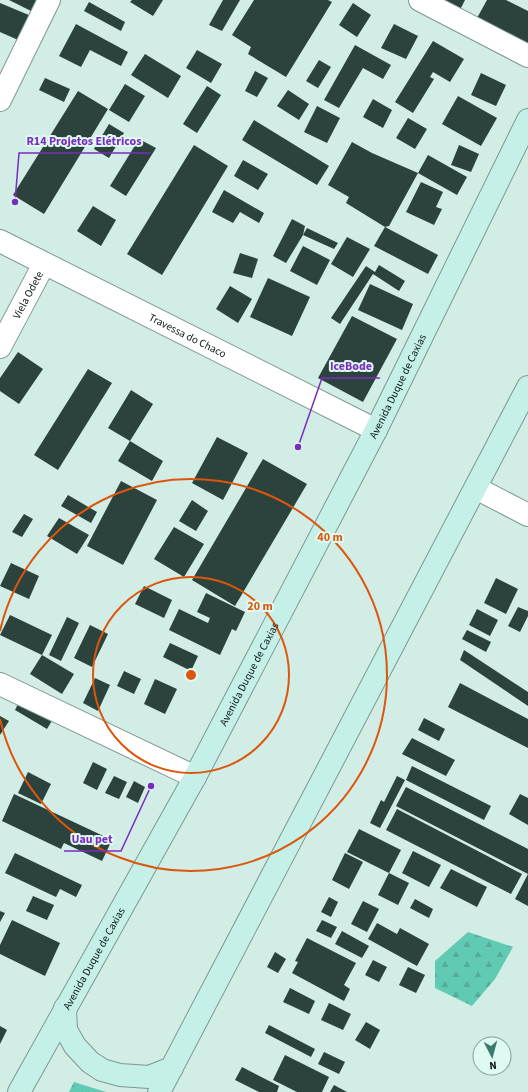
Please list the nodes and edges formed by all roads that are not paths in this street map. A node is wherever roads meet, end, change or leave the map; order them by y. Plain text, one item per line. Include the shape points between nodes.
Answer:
1 (48, 0) edge
2 (420, 0) edge
3 (528, 56) edge
4 (0, 100) edge
5 (528, 120) edge
6 (0, 241) edge
7 (44, 264) junction
8 (0, 347) edge
9 (528, 387) edge
10 (376, 430) junction
11 (476, 488) junction
12 (528, 515) edge
13 (0, 684) edge
14 (195, 777) junction
15 (64, 1008) junction
16 (172, 1068) junction
17 (19, 1092) edge
18 (159, 1092) edge

1 - 4 street
2 - 3 street
5 - 10 main road, Avenida Duque de Caxias
6 - 7 street, Travessa do Chaco
7 - 8 street, Viela Odete
7 - 10 street, Travessa do Chaco
9 - 11 main road
10 - 14 main road, Avenida Duque de Caxias
11 - 12 street
11 - 16 main road
13 - 14 street
14 - 15 main road, Avenida Duque de Caxias
15 - 16 main road via 66,1030 74,1046 102,1070 120,1075 149,1077
15 - 17 main road, Avenida Duque de Caxias
16 - 18 main road

